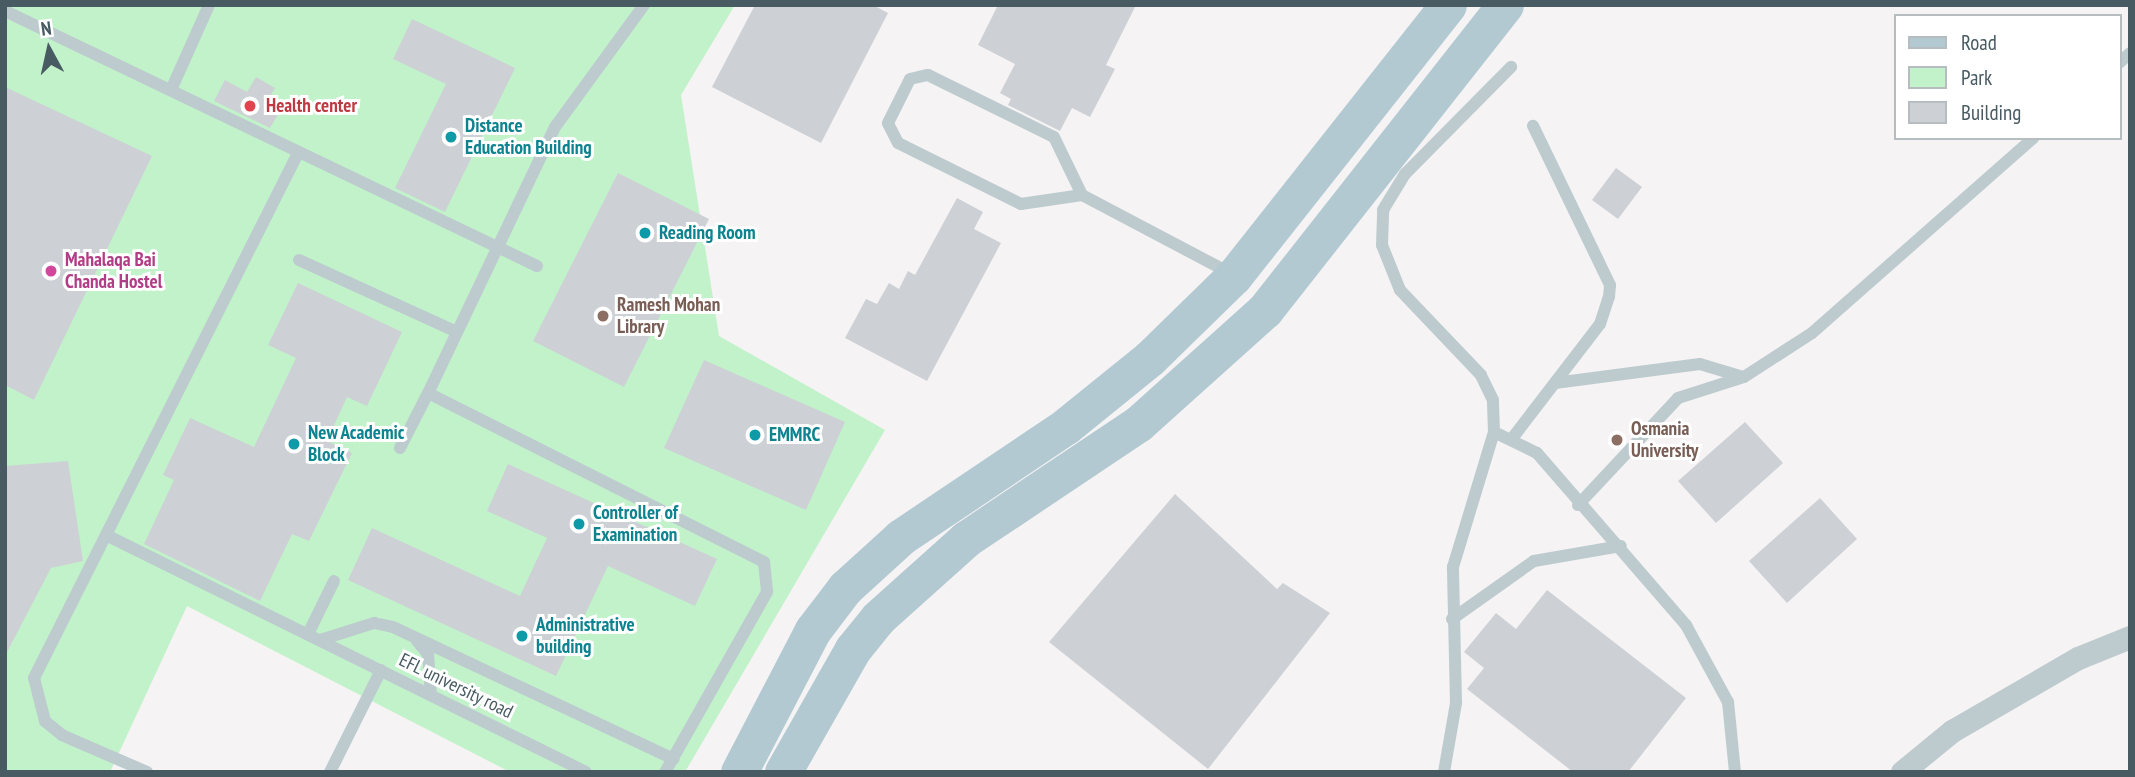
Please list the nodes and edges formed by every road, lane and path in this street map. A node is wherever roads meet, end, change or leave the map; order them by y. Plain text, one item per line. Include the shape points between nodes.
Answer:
1 (209, 5) edge
2 (644, 5) edge
3 (1448, 5) edge
4 (1505, 5) edge
5 (5, 11) edge
6 (1511, 66) dead end
7 (172, 90) junction
8 (1533, 126) dead end
9 (2032, 140) edge
10 (297, 155) junction
11 (1082, 195) junction
12 (494, 248) junction
13 (299, 260) dead end
14 (537, 266) dead end
15 (1234, 276) junction
16 (455, 331) junction
17 (1744, 377) junction
18 (1555, 383) junction
19 (428, 393) junction
20 (1494, 432) junction
21 (1514, 436) junction
22 (400, 448) dead end
23 (1578, 505) junction
24 (106, 536) junction
25 (1621, 546) junction
26 (334, 581) dead end
27 (1452, 619) junction
28 (314, 637) junction
29 (2130, 637) edge
30 (415, 638) junction
31 (381, 670) junction
32 (432, 695) junction
33 (673, 759) junction
34 (147, 772) edge
35 (330, 772) edge
36 (586, 772) edge
37 (665, 772) edge
38 (739, 772) edge
39 (783, 772) edge
40 (1444, 772) edge
41 (1735, 772) edge
42 (1902, 772) edge

1 - 7 lane
2 - 12 lane via 555,127
3 - 15 main road
4 - 39 main road via 1265,310 1138,424 966,538 878,618 853,649
5 - 7 lane
6 - 20 lane via 1405,173 1383,209 1382,245 1400,290 1482,374 1493,400
7 - 10 lane
8 - 18 lane via 1609,285 1600,324
9 - 17 lane via 1812,333
10 - 12 lane
10 - 24 lane
11 - 11 lane via 1021,204 898,143 888,123 910,79 928,75 1054,137
11 - 15 lane
12 - 14 lane
12 - 16 lane
13 - 16 lane
15 - 38 main road via 1150,358 1066,426 901,537 845,589 813,630
16 - 19 lane
17 - 18 lane via 1700,364
17 - 23 lane via 1678,398
18 - 21 lane
19 - 22 lane
19 - 33 lane via 764,562 767,592
20 - 21 lane
20 - 27 lane via 1460,534
21 - 23 lane via 1537,453
23 - 25 lane
24 - 28 lane, EFL university road
24 - 34 lane via 34,678 36,703 61,735
25 - 27 lane via 1534,561
25 - 41 lane via 1707,660 1728,702
26 - 28 lane
27 - 40 lane via 1456,703
28 - 30 lane via 374,623
28 - 31 lane, EFL university road
29 - 42 street via 2078,658 1952,731
30 - 32 lane via 428,654
30 - 33 lane
31 - 32 lane, EFL university road
31 - 35 lane
32 - 36 lane, EFL university road
33 - 37 lane

